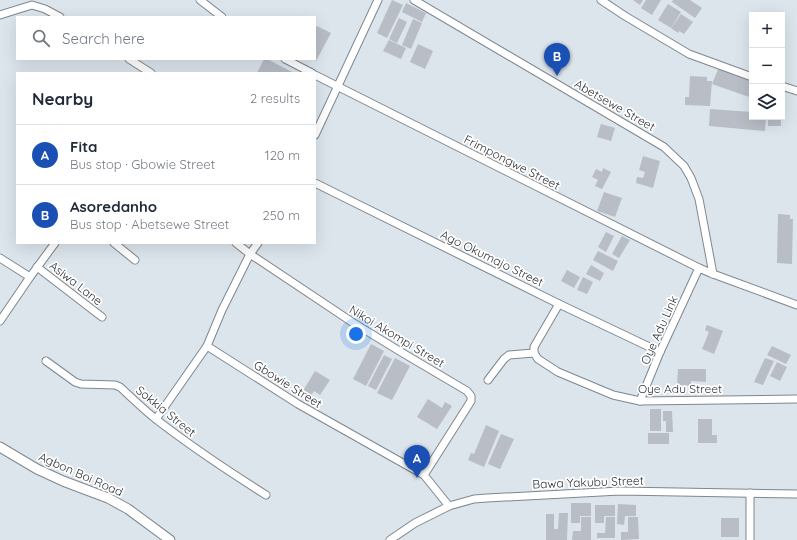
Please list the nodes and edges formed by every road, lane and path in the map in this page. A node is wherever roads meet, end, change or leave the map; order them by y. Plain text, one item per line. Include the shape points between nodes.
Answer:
1 (200, 0) edge
2 (378, 0) edge
3 (414, 0) edge
4 (601, 0) edge
5 (0, 15) edge
6 (58, 16) edge
7 (221, 16) edge
8 (131, 60) edge
9 (287, 60) edge
10 (149, 72) edge
11 (310, 72) edge
12 (316, 75) edge
13 (749, 76) edge
14 (338, 86) junction
15 (785, 87) edge
16 (797, 91) edge
17 (316, 133) edge
18 (316, 183) edge
19 (54, 244) edge
20 (115, 244) edge
21 (237, 244) edge
22 (257, 244) edge
23 (250, 254) junction
24 (0, 258) edge
25 (135, 260) dead end
26 (37, 267) junction
27 (699, 268) junction
28 (713, 274) junction
29 (30, 276) junction
30 (559, 304) junction
31 (797, 305) edge
32 (102, 317) dead end
33 (0, 321) edge
34 (207, 346) junction
35 (660, 352) junction
36 (534, 353) junction
37 (46, 361) dead end
38 (488, 380) dead end
39 (797, 399) edge
40 (640, 401) junction
41 (156, 419) junction
42 (0, 447) edge
43 (424, 475) junction
44 (750, 493) junction
45 (797, 494) edge
46 (266, 495) dead end
47 (449, 506) junction
48 (170, 540) edge
49 (390, 540) edge
50 (750, 540) edge

1 - 7 street
2 - 14 street
3 - 28 street, Abetsewe Street via 664,147 674,156 691,178 699,199
4 - 13 street via 689,54
5 - 6 street via 32,5
8 - 10 street
9 - 11 street
12 - 14 street, Frimpongwe Street
14 - 17 street
14 - 27 street, Frimpongwe Street
15 - 16 street
18 - 30 street, Ago Okumajo Street
19 - 26 street
20 - 25 street
21 - 23 street, Nikoi Akompi Street
22 - 23 street
23 - 34 street
23 - 43 street, Nikoi Akompi Street via 352,322 467,391 471,396 471,401
24 - 29 street
26 - 29 street
26 - 32 street, Asiwa Lane
27 - 28 street, Frimpongwe Street
27 - 35 street, Oye Adu Link
28 - 31 street
29 - 33 street
30 - 35 street, Ago Okumajo Street
30 - 36 street via 534,347
34 - 41 street
34 - 43 street, Gbowie Street via 298,404
35 - 40 street, Oye Adu Link
36 - 38 street via 509,355
36 - 40 street, Oye Adu Street via 538,359 558,372 613,395
37 - 41 street, Sokkia Street via 75,382 115,385
39 - 40 street, Oye Adu Street
41 - 46 street, Sokkia Street via 217,464
42 - 48 street, Agbon Boi Road via 63,481 108,498 128,509
43 - 47 street, Gbowie Street
44 - 45 street, Bawa Yakubu Street
44 - 47 street, Bawa Yakubu Street via 613,491 487,498
44 - 50 street
47 - 49 street, Bawa Yakubu Street via 415,523

